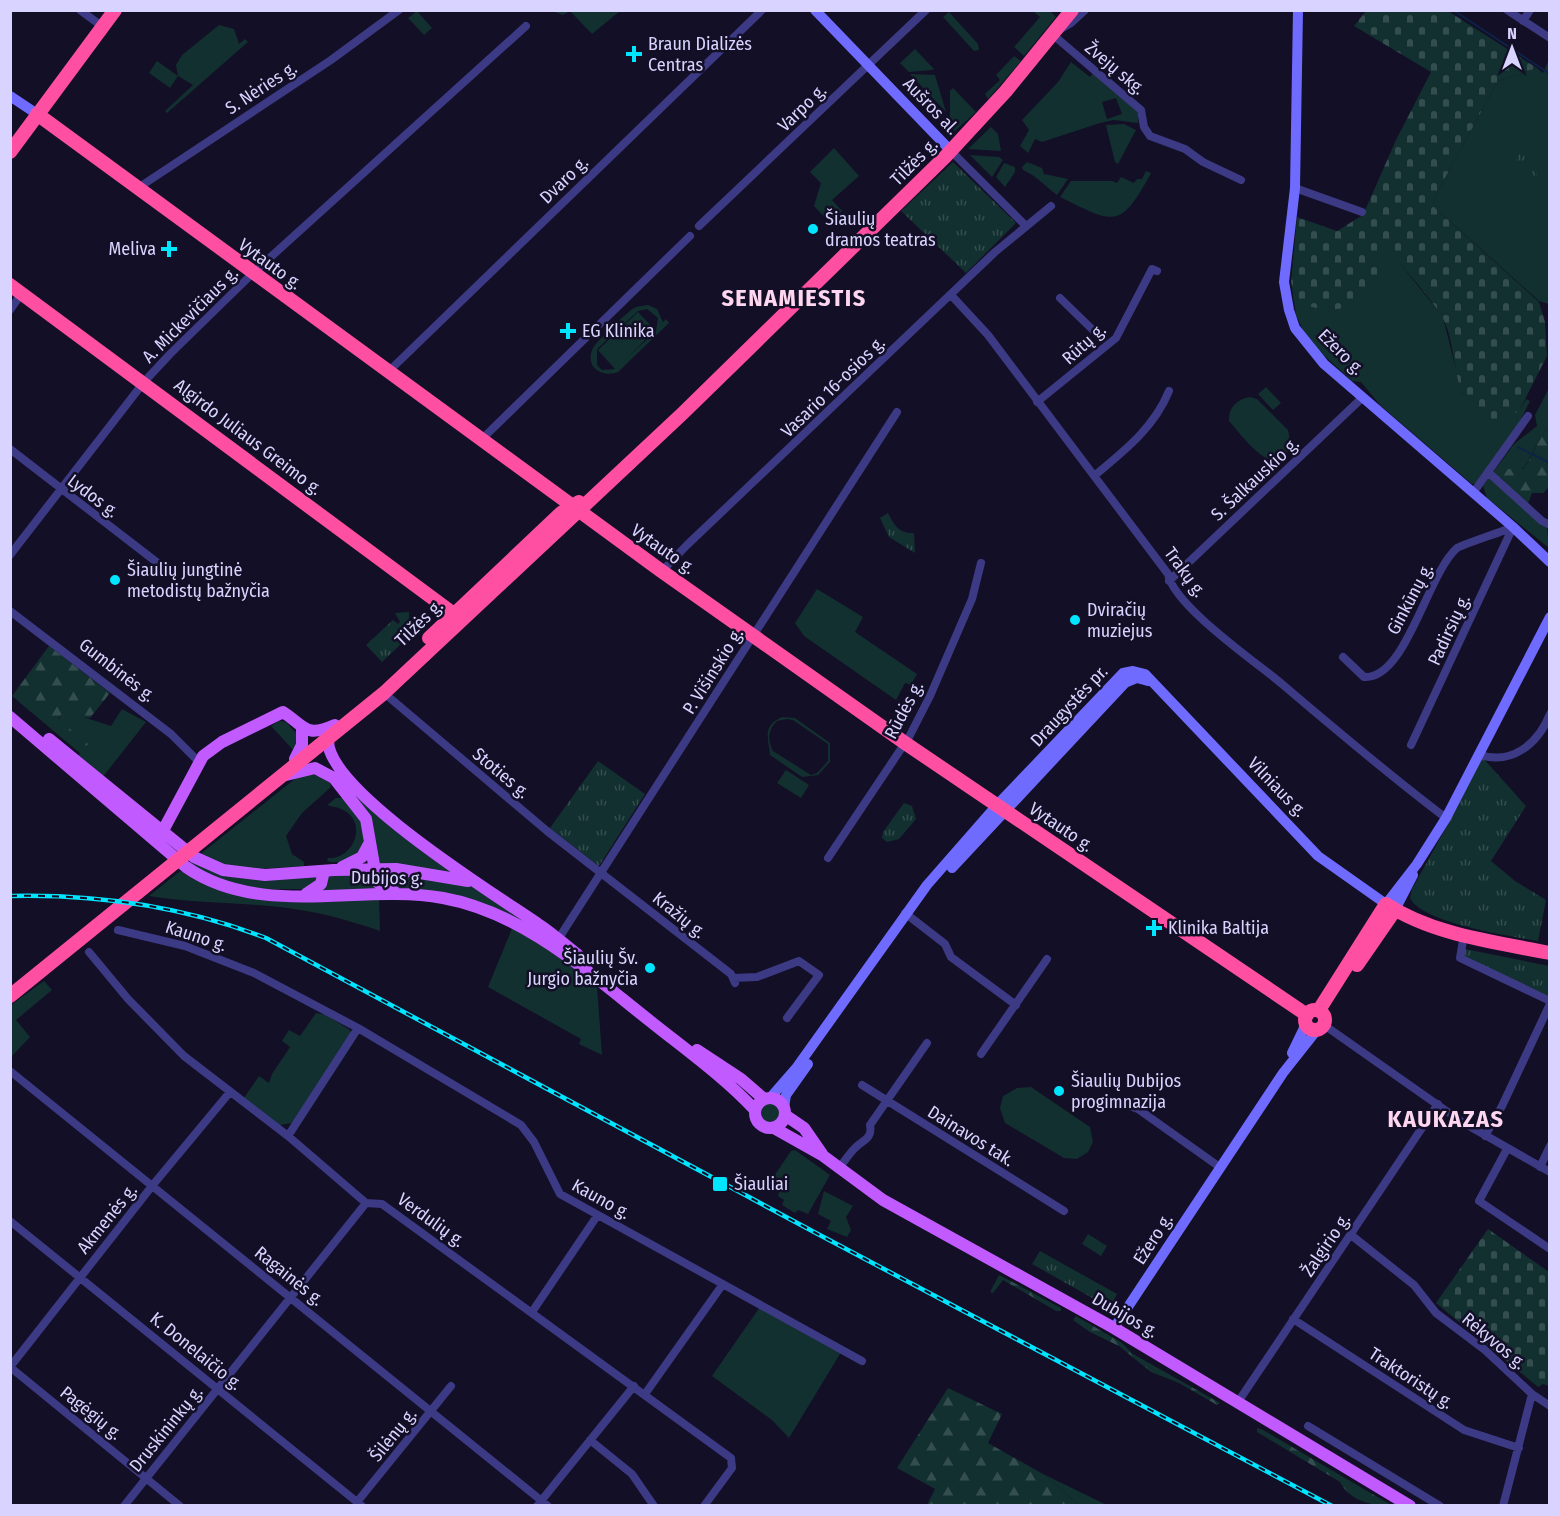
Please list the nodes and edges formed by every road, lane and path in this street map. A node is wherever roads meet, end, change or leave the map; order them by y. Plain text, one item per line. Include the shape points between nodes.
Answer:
1 (80, 10) edge
2 (115, 10) edge
3 (399, 10) edge
4 (762, 10) edge
5 (815, 10) edge
6 (926, 10) edge
7 (1072, 10) edge
8 (1084, 10) edge
9 (1298, 10) edge
10 (1507, 10) edge
11 (1530, 10) edge
12 (1523, 21) junction
13 (526, 26) dead end
14 (103, 27) junction
15 (1052, 34) junction
16 (1550, 38) edge
17 (868, 65) junction
18 (10, 96) edge
19 (37, 114) junction
20 (951, 151) junction
21 (10, 152) edge
22 (1241, 180) dead end
23 (138, 188) junction
24 (1295, 188) junction
25 (1051, 206) dead end
26 (1362, 212) dead end
27 (1024, 225) junction
28 (699, 226) dead end
29 (690, 236) dead end
30 (1156, 271) dead end
31 (253, 273) junction
32 (10, 285) edge
33 (22, 293) junction
34 (951, 295) junction
35 (1060, 298) dead end
36 (10, 310) edge
37 (1099, 336) dead end
38 (388, 372) junction
39 (144, 382) junction
40 (1169, 391) dead end
41 (1362, 398) junction
42 (1037, 402) junction
43 (897, 412) dead end
44 (1528, 416) dead end
45 (481, 440) junction
46 (10, 449) edge
47 (1490, 473) junction
48 (1094, 476) junction
49 (61, 491) junction
50 (1473, 494) junction
51 (575, 508) junction
52 (1550, 525) edge
53 (1513, 527) junction
54 (10, 555) edge
55 (1550, 562) edge
56 (981, 563) dead end
57 (159, 564) dead end
58 (662, 571) junction
59 (1169, 581) junction
60 (10, 611) edge
61 (1550, 616) edge
62 (459, 617) junction
63 (753, 634) junction
64 (1343, 657) dead end
65 (1152, 683) joint
66 (384, 693) junction
67 (10, 707) edge
68 (1550, 714) edge
69 (10, 717) edge
70 (335, 725) junction
71 (302, 728) junction
72 (328, 740) junction
73 (905, 742) junction
74 (1411, 745) dead end
75 (1480, 755) junction
76 (295, 759) junction
77 (199, 762) junction
78 (286, 775) junction
79 (346, 783) junction
80 (253, 799) junction
81 (175, 806) junction
82 (1001, 808) junction
83 (146, 818) junction
84 (1446, 818) junction
85 (160, 836) junction
86 (370, 841) junction
87 (828, 858) dead end
88 (373, 868) junction
89 (329, 870) junction
90 (601, 872) junction
91 (475, 882) junction
92 (302, 895) junction
93 (402, 895) junction
94 (1390, 907) junction
95 (908, 915) junction
96 (118, 930) dead end
97 (1464, 935) junction
98 (556, 943) junction
99 (89, 952) dead end
100 (1550, 953) edge
101 (1047, 959) dead end
102 (10, 996) edge
103 (1550, 1002) edge
104 (1016, 1005) junction
105 (787, 1017) dead end
106 (1316, 1019) junction
107 (358, 1028) junction
108 (927, 1043) dead end
109 (981, 1054) dead end
110 (10, 1071) edge
111 (862, 1085) dead end
112 (230, 1092) junction
113 (767, 1099) junction
114 (886, 1101) junction
115 (1438, 1104) junction
116 (1127, 1105) dead end
117 (755, 1110) junction
118 (785, 1111) junction
119 (774, 1128) junction
120 (288, 1136) junction
121 (1485, 1136) junction
122 (1550, 1146) edge
123 (1507, 1149) junction
124 (822, 1155) junction
125 (1540, 1167) junction
126 (839, 1168) junction
127 (1221, 1168) junction
128 (1550, 1172) edge
129 (152, 1186) junction
130 (366, 1203) junction
131 (1064, 1211) dead end
132 (597, 1216) junction
133 (10, 1221) edge
134 (1351, 1235) junction
135 (1550, 1249) edge
136 (80, 1276) junction
137 (723, 1284) junction
138 (292, 1298) junction
139 (532, 1312) junction
140 (1293, 1319) junction
141 (1114, 1328) junction
142 (862, 1361) dead end
143 (10, 1367) edge
144 (451, 1386) dead end
145 (634, 1386) junction
146 (218, 1388) junction
147 (645, 1394) junction
148 (1532, 1394) junction
149 (1238, 1402) junction
150 (1550, 1406) edge
151 (431, 1411) junction
152 (1308, 1426) dead end
153 (590, 1440) junction
154 (1519, 1448) junction
155 (146, 1478) junction
156 (360, 1504) edge
157 (542, 1504) edge
158 (124, 1506) edge
159 (180, 1506) edge
160 (654, 1506) edge
161 (705, 1506) edge
162 (1410, 1506) edge
163 (1440, 1506) edge
164 (1503, 1506) edge

1 - 14 street
2 - 14 highway
3 - 23 street, S. Nėries g.
4 - 38 street, Dvaro g.
5 - 17 main road, Aušros al.
6 - 17 street, Varpo g.
7 - 15 highway, Tilžės g.
8 - 15 street
9 - 24 main road, Ežero g.
10 - 12 street
11 - 12 street
12 - 16 street
13 - 31 street, A. Mickevičiaus g.
14 - 19 highway
15 - 20 highway, Tilžės g.
15 - 22 street, Žvejų skg. via 1142,110 1144,127 1150,136 1185,149
17 - 20 main road, Aušros al.
17 - 28 street, Varpo g.
18 - 19 main road, Vytauto g.
19 - 21 highway
19 - 23 highway, Vytauto g.
20 - 27 street, Aušros al.
20 - 51 highway, Tilžės g. via 682,414
23 - 31 highway, Vytauto g.
24 - 26 street
24 - 41 main road, Ežero g. via 1284,268 1289,310 1299,334 1315,355
25 - 27 street, Vasario 16-osios g.
27 - 34 street, Vasario 16-osios g.
29 - 45 street
30 - 42 street, Rūtų g. via 1152,269 1110,345
31 - 38 highway, Vytauto g.
31 - 39 street, A. Mickevičiaus g.
32 - 33 highway, Algirdo Juliaus Greimo g.
33 - 36 street
33 - 39 highway, Algirdo Juliaus Greimo g.
34 - 42 street, Trakų g. via 988,335
34 - 58 street, Vasario 16-osios g.
35 - 37 street
38 - 45 highway, Vytauto g.
39 - 49 street, A. Mickevičiaus g.
39 - 62 highway, Algirdo Juliaus Greimo g.
40 - 48 street via 1138,439
41 - 50 main road, Ežero g.
41 - 59 street, S. Šalkauskio g.
42 - 48 street, Trakų g.
43 - 63 street, P. Višinskio g.
44 - 47 street
45 - 51 highway, Vytauto g.
46 - 49 street, Lydos g.
47 - 50 street
47 - 52 street
48 - 59 street, Trakų g. via 1168,574
49 - 54 street, A. Mickevičiaus g.
49 - 57 street, Lydos g.
50 - 53 main road, Ežero g.
51 - 58 highway, Vytauto g.
51 - 62 highway, Tilžės g.
53 - 55 main road, Ežero g.
53 - 64 street, Ginkūnų g. via 1456,549 1431,585 1397,656 1384,671 1364,677
53 - 74 street, Padirsių g.
56 - 73 street, Rūdės g. via 968,608 930,696
58 - 63 highway, Vytauto g.
59 - 84 street, Trakų g. via 1192,609 1230,642
60 - 77 street, Gumbinės g. via 171,734
61 - 75 main road, Ežero g.
62 - 66 highway, Tilžės g.
62 - 70 highway, Tilžės g.
63 - 73 highway, Vytauto g.
63 - 90 street, P. Višinskio g.
65 - 82 main road, Draugystės pr. via 1140,672 1127,671 1119,676
65 - 94 main road, Vilniaus g. via 1318,856
66 - 72 highway, Tilžės g.
66 - 90 street, Stoties g.
67 - 83 main road, Dubijos g.
68 - 75 street via 1520,754 1492,758
69 - 85 main road, Dubijos g.
70 - 71 main road via 315,732
70 - 76 highway, Tilžės g.
71 - 76 main road via 302,745
71 - 77 main road via 283,712 222,742
72 - 78 highway, Tilžės g.
72 - 79 main road, Dubijos g.
73 - 82 highway, Vytauto g.
73 - 87 street, Rūdės g.
75 - 84 main road, Ežero g.
76 - 80 highway, Tilžės g.
77 - 81 main road
78 - 79 main road, Dubijos g. via 315,768
78 - 80 highway, Tilžės g.
79 - 86 main road, Dubijos g. via 361,811
79 - 91 main road, Dubijos g.
80 - 102 highway, Tilžės g.
81 - 83 main road via 161,818
81 - 85 main road
82 - 95 main road, Draugystės pr.
82 - 106 highway, Vytauto g.
83 - 85 main road, Dubijos g.
84 - 94 main road, Ežero g. via 1405,894
85 - 89 main road, Dubijos g. via 223,870 266,875
85 - 92 main road, Dubijos g. via 186,867 213,883 252,893
86 - 88 main road, Dubijos g.
86 - 89 main road via 362,857
88 - 89 main road, Dubijos g.
88 - 91 main road, Dubijos g. via 418,870
88 - 93 main road via 381,886
89 - 92 main road via 318,888
90 - 98 street, P. Višinskio g.
90 - 105 street, Kražių g. via 734,981 799,961 819,975
91 - 98 main road, Dubijos g.
92 - 93 main road, Dubijos g.
93 - 98 main road, Dubijos g. via 442,898 478,908
94 - 97 highway, Vilniaus g.
94 - 106 highway, Ežero g. via 1328,1009
95 - 104 street via 945,944 951,957
95 - 113 main road, Draugystės pr. via 797,1067
95 - 118 main road, Draugystės pr. via 786,1095
96 - 107 street, Kauno g. via 185,946 233,963
97 - 100 highway, Vilniaus g.
97 - 103 street via 1460,958
98 - 113 main road, Dubijos g.
98 - 117 main road, Dubijos g.
99 - 112 street, Verdulių g. via 168,1041
101 - 104 street
103 - 121 street
104 - 109 street
106 - 115 street, Vytauto g.
106 - 127 main road, Ežero g.
107 - 120 street
107 - 132 street, Kauno g. via 521,1125 560,1194
108 - 114 street
110 - 129 street, Ragainės g.
111 - 114 street, Dainavos tak.
112 - 120 street, Verdulių g.
112 - 129 street, Akmenės g.
113 - 117 main road
113 - 118 main road via 778,1101
114 - 126 street via 870,1125 866,1141 855,1147
114 - 131 street, Dainavos tak.
115 - 121 street, Vytauto g.
115 - 134 street, Žalgirio g.
116 - 127 street
117 - 119 main road via 758,1124
118 - 119 main road via 781,1125
118 - 124 main road, Dubijos g. via 804,1128
119 - 124 main road, Dubijos g.
120 - 130 street, Verdulių g.
121 - 123 street, Vytauto g.
122 - 125 street
123 - 125 street, Vytauto g.
123 - 135 street via 1479,1201
124 - 126 main road, Dubijos g.
125 - 128 street, Vytauto g.
126 - 141 main road, Dubijos g. via 896,1207
127 - 141 main road, Ežero g.
129 - 136 street, Akmenės g.
129 - 138 street, Ragainės g.
130 - 138 street, Druskininkų g.
130 - 139 street, Verdulių g. via 382,1204
132 - 137 street, Kauno g.
132 - 139 street
133 - 136 street, K. Donelaičio g.
134 - 140 street, Žalgirio g.
134 - 148 street, Rėkyvos g. via 1414,1285 1436,1313 1485,1350
136 - 143 street, Akmenės g.
136 - 146 street, K. Donelaičio g.
137 - 142 street, Kauno g.
137 - 147 street
138 - 146 street, Druskininkų g.
138 - 151 street, Ragainės g.
139 - 145 street, Verdulių g.
140 - 149 street, Žalgirio g.
140 - 154 street, Traktoristų g. via 1464,1430
141 - 149 main road, Dubijos g.
143 - 155 street, Pagėgių g.
144 - 151 street, Šilėnų g.
145 - 147 street, Verdulių g.
145 - 153 street
146 - 155 street, Druskininkų g.
146 - 156 street, K. Donelaičio g.
147 - 161 street, Verdulių g. via 731,1458 732,1468
148 - 150 street
148 - 154 street, Rėkyvos g.
149 - 162 main road, Dubijos g.
151 - 156 street, Šilėnų g.
151 - 157 street, Ragainės g.
152 - 163 street
153 - 157 street
153 - 160 street via 632,1474
154 - 164 street, Rėkyvos g.
155 - 158 street, Druskininkų g.
155 - 159 street, Pagėgių g.

